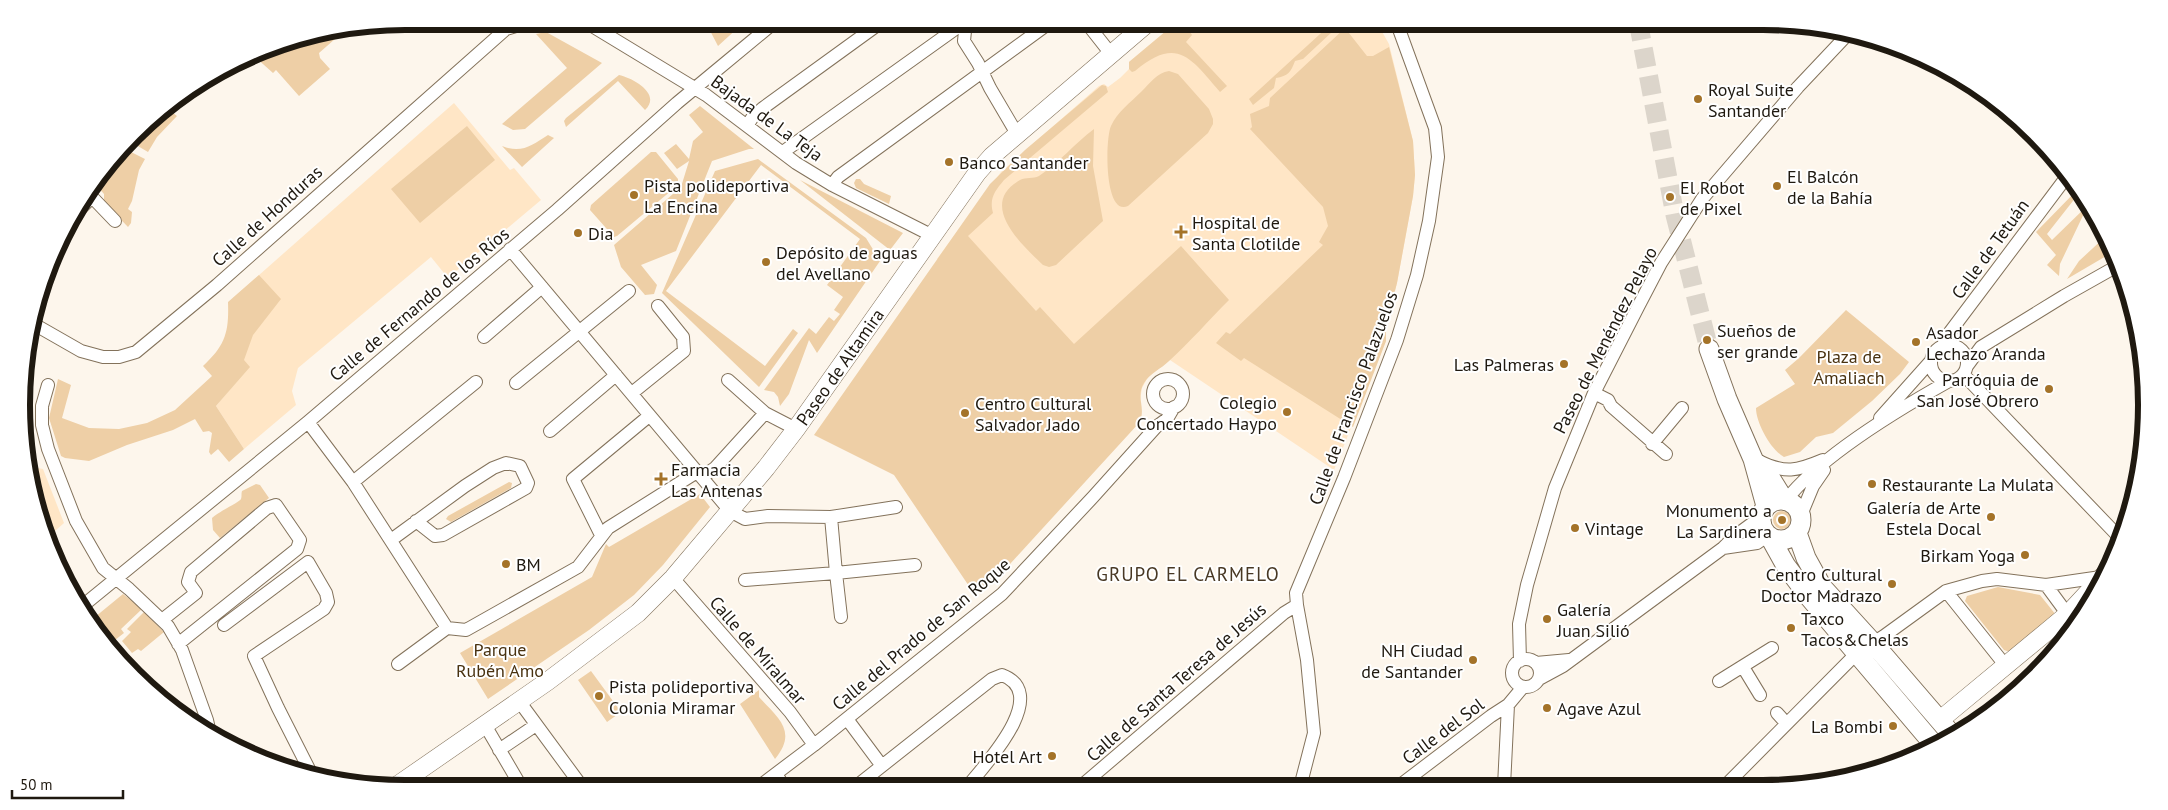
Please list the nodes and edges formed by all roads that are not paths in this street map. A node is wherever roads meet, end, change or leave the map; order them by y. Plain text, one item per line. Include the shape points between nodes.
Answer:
1 (503, 30) edge
2 (599, 30) edge
3 (765, 30) edge
4 (870, 30) edge
5 (945, 30) edge
6 (956, 30) edge
7 (965, 30) edge
8 (1040, 30) edge
9 (1092, 30) edge
10 (1139, 30) edge
11 (1399, 30) edge
12 (1843, 39) edge
13 (964, 42) junction
14 (1111, 54) junction
15 (983, 73) junction
16 (696, 89) junction
17 (747, 126) junction
18 (1017, 134) junction
19 (783, 152) junction
20 (2064, 181) edge
21 (832, 185) junction
22 (93, 198) edge
23 (115, 221) dead end
24 (933, 236) junction
25 (510, 249) junction
26 (2112, 269) edge
27 (542, 287) junction
28 (629, 291) dead end
29 (658, 306) dead end
30 (38, 327) edge
31 (579, 331) junction
32 (484, 337) dead end
33 (1943, 345) junction
34 (1981, 347) junction
35 (1959, 348) junction
36 (1709, 349) tunnel mouth
37 (1930, 362) junction
38 (1965, 370) junction
39 (616, 375) junction
40 (728, 380) dead end
41 (1949, 381) junction
42 (476, 382) dead end
43 (516, 383) dead end
44 (48, 385) dead end
45 (632, 393) junction
46 (1594, 393) junction
47 (1158, 405) junction
48 (1174, 407) junction
49 (1682, 408) dead end
50 (765, 413) junction
51 (649, 416) junction
52 (308, 422) junction
53 (1156, 427) junction
54 (796, 429) junction
55 (550, 431) dead end
56 (1866, 433) junction
57 (1652, 444) junction
58 (1666, 454) dead end
59 (1836, 454) junction
60 (1753, 458) junction
61 (699, 474) junction
62 (353, 482) junction
63 (1785, 500) junction
64 (896, 507) dead end
65 (730, 511) junction
66 (1763, 512) junction
67 (831, 517) junction
68 (416, 521) junction
69 (1799, 524) junction
70 (2115, 533) edge
71 (601, 535) junction
72 (1770, 537) junction
73 (391, 540) junction
74 (1723, 548) junction
75 (915, 565) dead end
76 (836, 573) junction
77 (2096, 577) edge
78 (673, 578) junction
79 (115, 579) junction
80 (745, 580) dead end
81 (2046, 584) junction
82 (1946, 591) junction
83 (87, 603) edge
84 (1297, 605) junction
85 (841, 616) dead end
86 (2071, 619) edge
87 (162, 620) junction
88 (224, 625) dead end
89 (447, 628) junction
90 (1878, 640) junction
91 (178, 644) junction
92 (1772, 648) dead end
93 (1857, 653) junction
94 (1572, 659) junction
95 (1520, 661) junction
96 (1536, 663) junction
97 (398, 664) dead end
98 (2006, 666) junction
99 (1743, 667) junction
100 (1539, 679) junction
101 (1719, 681) dead end
102 (1523, 687) junction
103 (1760, 695) dead end
104 (519, 701) junction
105 (1508, 705) junction
106 (1777, 713) dead end
107 (847, 718) junction
108 (1940, 720) junction
109 (1786, 722) junction
110 (207, 724) edge
111 (485, 725) junction
112 (536, 725) junction
113 (1949, 731) edge
114 (1930, 740) edge
115 (814, 745) junction
116 (499, 750) junction
117 (557, 755) junction
118 (882, 766) junction
119 (308, 767) edge
120 (776, 774) junction
121 (405, 780) edge
122 (517, 780) edge
123 (568, 780) edge
124 (578, 780) edge
125 (768, 780) edge
126 (780, 780) edge
127 (864, 780) edge
128 (972, 780) edge
129 (1088, 780) edge
130 (1302, 780) edge
131 (1407, 780) edge
132 (1504, 780) edge
133 (1731, 780) edge

1 - 30 street, Calle de Honduras via 217,285 136,352 103,357 81,351
2 - 16 street, Bajada de La Teja
3 - 16 street, Calle de Fernando de los Ríos
4 - 17 street via 762,108
5 - 19 street
6 - 13 street
7 - 13 street
8 - 15 street
9 - 14 street
10 - 14 main road, Paseo de Altamira
11 - 84 street, Calle de Francisco Palazuelos via 1435,128 1438,157 1429,221 1397,340 1300,582 1296,593
12 - 46 street, Paseo de Menéndez Pelayo via 1702,199 1661,263
13 - 15 street
14 - 18 main road, Paseo de Altamira
15 - 18 street
15 - 21 street via 838,177
16 - 17 street, Bajada de La Teja
16 - 25 street, Calle de Fernando de los Ríos
17 - 19 street, Bajada de La Teja
18 - 24 main road, Paseo de Altamira via 977,173
19 - 21 street, Bajada de La Teja
20 - 33 street, Calle de Tetuán
21 - 24 street, Bajada de La Teja
22 - 23 street
24 - 54 main road, Paseo de Altamira
25 - 27 street
25 - 52 street, Calle de Fernando de los Ríos
26 - 34 street
27 - 31 street
27 - 32 street
28 - 31 street
29 - 45 street via 683,337 684,351
31 - 39 street
31 - 43 street
33 - 35 street
33 - 37 street via 1932,355
34 - 35 street
34 - 38 street
35 - 38 street via 1965,356
36 - 60 main road
37 - 41 street via 1933,372
37 - 56 street
38 - 41 street
38 - 70 street
39 - 45 street
39 - 55 street
40 - 50 street
41 - 56 street
42 - 62 street
44 - 79 street via 42,406 42,425 48,448 76,521 103,568
45 - 51 street
46 - 57 street via 1608,400
46 - 95 street, Paseo de Menéndez Pelayo via 1555,488 1534,557 1519,624
47 - 48 street
47 - 48 street via 1153,396 1154,387 1162,380 1171,379 1182,390 1181,400
47 - 53 street
48 - 53 street, Calle del Prado de San Roque via 1167,419
49 - 57 street
50 - 54 street
50 - 61 street via 714,468
51 - 61 street
51 - 71 street via 573,479
52 - 62 street
52 - 79 street, Calle de Fernando de los Ríos
53 - 107 street, Calle del Prado de San Roque via 1002,594
54 - 65 main road, Paseo de Altamira
56 - 59 street
57 - 58 street
59 - 60 street via 1796,471 1769,466
59 - 63 street
59 - 69 street via 1813,486
60 - 63 main road
60 - 66 main road
61 - 65 street
61 - 71 street
62 - 73 street
63 - 66 main road via 1774,500
63 - 69 main road via 1796,505
64 - 67 street
65 - 67 street via 745,519
65 - 78 main road, Paseo de Altamira
66 - 72 main road via 1761,524
66 - 74 street
67 - 76 street
68 - 68 street via 465,486 506,463 520,466 528,483 526,488 443,535 435,536
68 - 73 street
69 - 72 main road via 1787,539
69 - 90 main road via 1806,558 1822,587
71 - 89 street via 578,567 466,630
72 - 74 street via 1757,543
72 - 93 main road via 1790,572
73 - 89 street
74 - 94 street
75 - 76 street
76 - 80 street
76 - 85 street
77 - 81 street
78 - 104 main road, Paseo de Altamira via 612,634
78 - 115 street, Calle de Miralmar via 790,712
79 - 83 street, Calle de Fernando de los Ríos
79 - 87 street
81 - 82 street via 1997,579
81 - 86 street
82 - 90 street
82 - 98 street
84 - 129 street, Calle de Santa Teresa de Jesús
84 - 130 street, Calle de Francisco Palazuelos via 1307,660 1314,733
86 - 98 main road
87 - 91 street
87 - 91 street via 196,593 188,582 191,572 268,508 276,505 300,540 297,549
88 - 119 street via 308,562 326,592 328,602 324,609 254,656
89 - 97 street
90 - 93 street
90 - 108 main road
91 - 110 street
92 - 99 street
93 - 109 street
93 - 114 main road
94 - 96 street
94 - 100 street
95 - 96 street
95 - 102 street via 1515,665 1513,678
96 - 100 street
98 - 108 main road
99 - 101 street
99 - 103 street
100 - 102 street via 1533,686
102 - 105 street
104 - 111 main road, Paseo de Altamira
104 - 112 street
105 - 131 street, Calle del Sol
105 - 132 street
106 - 109 street
107 - 115 street, Calle del Prado de San Roque
107 - 118 street
108 - 113 main road
109 - 133 street
111 - 116 street
111 - 121 main road, Paseo de Altamira
112 - 116 street
112 - 117 street
115 - 120 street, Calle del Prado de San Roque
116 - 122 street
117 - 123 street
117 - 124 street
118 - 127 street
118 - 128 street via 992,679 1002,675 1015,682 1022,699 1004,739
120 - 125 street, Calle del Prado de San Roque
120 - 126 street

